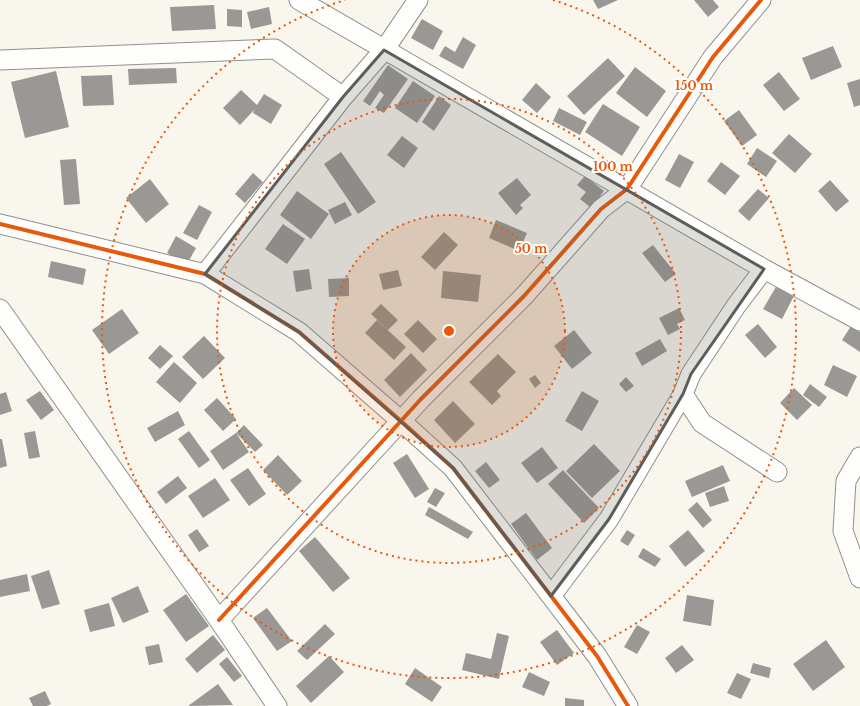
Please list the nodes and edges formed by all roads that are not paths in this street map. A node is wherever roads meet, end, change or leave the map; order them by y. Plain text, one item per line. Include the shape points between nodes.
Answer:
1 (299, 0) edge
2 (418, 0) edge
3 (761, 0) edge
4 (384, 50) junction
5 (0, 60) edge
6 (343, 96) junction
7 (627, 189) junction
8 (0, 224) edge
9 (764, 269) junction
10 (205, 274) junction
11 (0, 309) edge
12 (860, 322) edge
13 (683, 394) junction
14 (401, 421) junction
15 (860, 457) edge
16 (776, 472) dead end
17 (860, 578) edge
18 (551, 596) junction
19 (219, 620) junction
20 (277, 706) edge
21 (628, 706) edge

1 - 4 street
2 - 4 street
3 - 7 street via 713,57
4 - 6 street
4 - 7 street
5 - 6 street via 275,49
6 - 10 street
7 - 9 street
7 - 14 street via 600,209 524,296
8 - 10 street
9 - 12 street
9 - 13 street via 691,374
10 - 14 street via 299,332
11 - 19 street
13 - 16 street via 702,423
13 - 18 street via 609,519
14 - 18 street via 453,468
14 - 19 street
15 - 17 street via 846,481 843,531
18 - 21 street via 597,656
19 - 20 street

